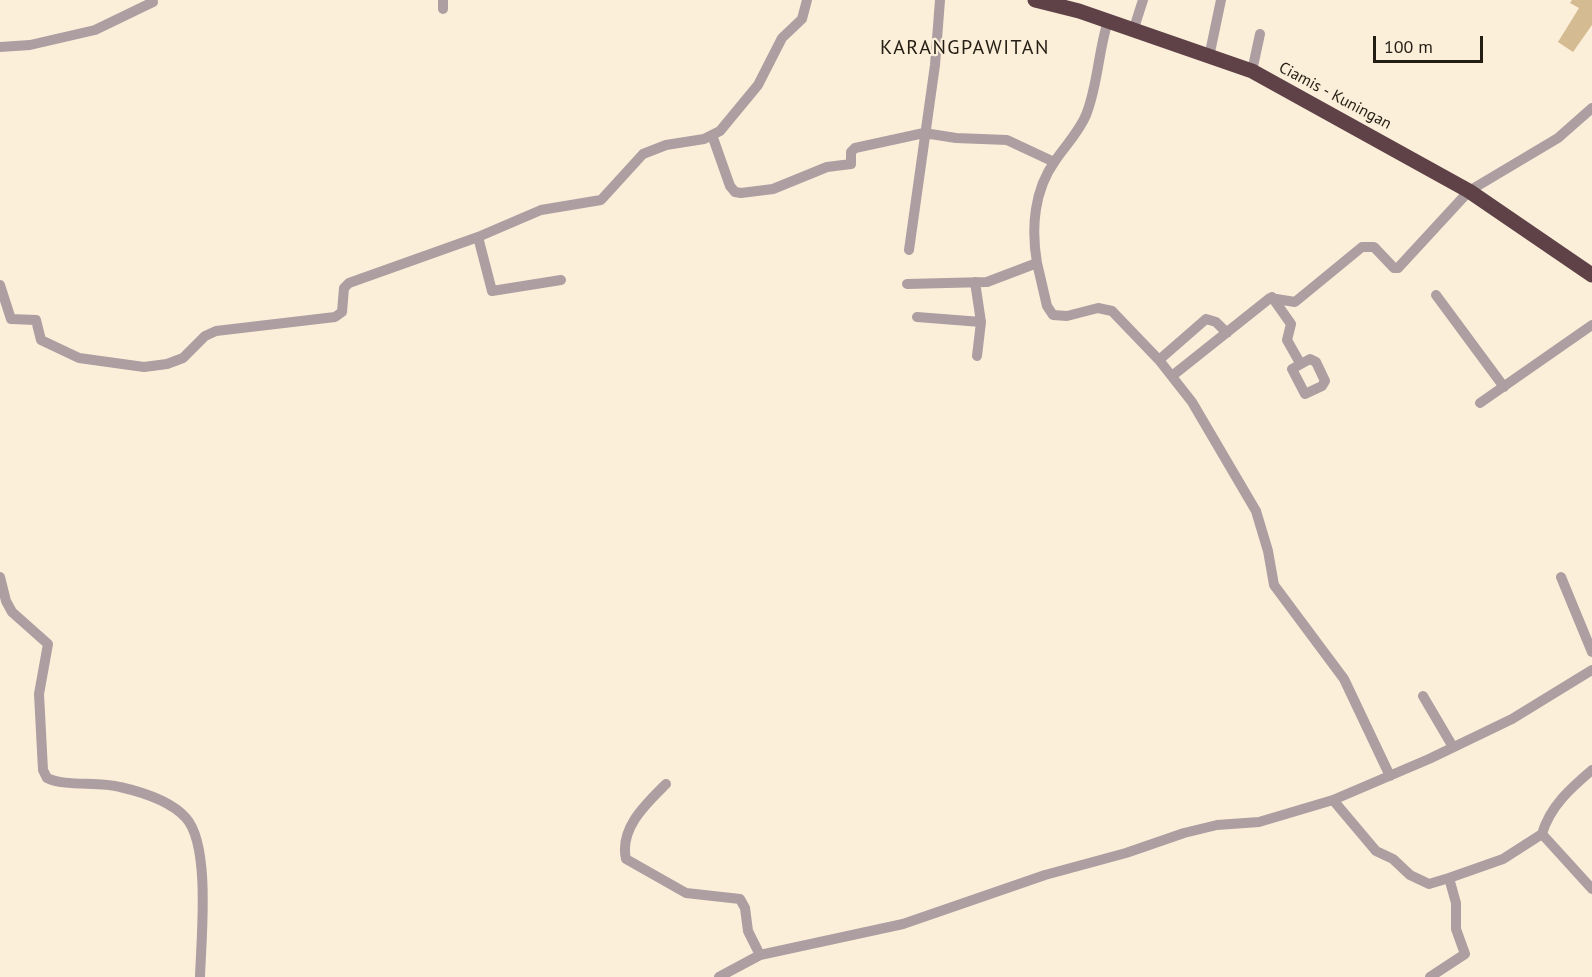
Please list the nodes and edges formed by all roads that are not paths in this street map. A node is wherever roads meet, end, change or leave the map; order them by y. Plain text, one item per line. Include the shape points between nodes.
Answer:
1 (807, 0) edge
2 (940, 0) edge
3 (1035, 0) edge
4 (1143, 0) edge
5 (1221, 0) edge
6 (153, 2) dead end
7 (1080, 6) edge
8 (1108, 21) junction
9 (1133, 31) junction
10 (1260, 34) dead end
11 (0, 47) edge
12 (1209, 57) junction
13 (1252, 71) junction
14 (1592, 108) edge
15 (924, 133) junction
16 (712, 135) junction
17 (1054, 162) junction
18 (1469, 190) junction
19 (478, 237) junction
20 (909, 250) dead end
21 (1037, 262) junction
22 (1592, 275) edge
23 (561, 280) dead end
24 (975, 282) junction
25 (907, 284) dead end
26 (0, 285) edge
27 (1436, 295) dead end
28 (1272, 297) junction
29 (917, 317) dead end
30 (981, 322) junction
31 (1592, 325) edge
32 (1227, 333) junction
33 (977, 356) dead end
34 (1159, 360) junction
35 (1300, 363) dead end
36 (1172, 376) junction
37 (1504, 387) junction
38 (1480, 404) dead end
39 (0, 577) edge
40 (1561, 577) dead end
41 (1592, 652) edge
42 (1592, 670) edge
43 (1423, 696) dead end
44 (1454, 747) junction
45 (1592, 770) edge
46 (1390, 776) junction
47 (666, 784) dead end
48 (1333, 800) junction
49 (1542, 834) junction
50 (1449, 878) junction
51 (1592, 889) edge
52 (760, 955) junction
53 (200, 977) edge
54 (719, 977) edge
55 (1430, 977) edge

1 - 16 street via 802,19 782,38 758,85 732,119
2 - 15 street
3 - 7 highway, Ciamis - Kuningan
4 - 9 street
5 - 12 street
6 - 11 street via 95,30 30,45
7 - 8 highway, Ciamis - Kuningan
8 - 9 highway, Ciamis - Kuningan
8 - 17 street via 1087,113
9 - 12 highway, Ciamis - Kuningan
10 - 13 street
12 - 13 highway, Ciamis - Kuningan
13 - 18 highway, Ciamis - Kuningan
14 - 18 street via 1552,142
15 - 16 street via 855,148 851,164 827,167 773,189 741,193 730,186
15 - 17 street via 1007,140
15 - 20 street
16 - 19 street via 643,154 601,200 542,210
17 - 21 street via 1034,215
18 - 22 highway, Ciamis - Kuningan
18 - 28 street via 1398,268 1374,247 1365,245 1295,302
19 - 23 street via 492,291
19 - 26 street via 349,284 344,288 342,312 334,317 216,331 205,336 183,358 158,366 79,358 41,340 36,320 11,319
21 - 24 street via 987,282
21 - 34 street via 1047,306 1053,315 1068,316 1098,308 1112,310
24 - 25 street
24 - 30 street
27 - 37 street
28 - 32 street
28 - 35 street via 1291,324 1287,340
29 - 30 street
30 - 33 street
31 - 37 street
32 - 34 street via 1216,322 1206,320
32 - 36 street
34 - 36 street
36 - 46 street via 1252,502 1274,585 1344,679
37 - 38 street
39 - 53 street via 12,612 48,644 39,700 43,770 47,778 101,783 134,791 179,812 194,829 202,880
40 - 41 street
42 - 44 street via 1522,714
43 - 44 street
44 - 46 street
45 - 49 street via 1547,817
46 - 48 street
47 - 52 street via 637,813 631,825 626,859 686,893 740,899 748,931
48 - 50 street via 1376,851 1393,859 1410,875 1429,884
48 - 52 street via 1258,822 1217,825 1184,833 903,924
49 - 50 street via 1503,859
49 - 51 street
50 - 55 street via 1456,903 1456,929 1465,954
52 - 54 street

